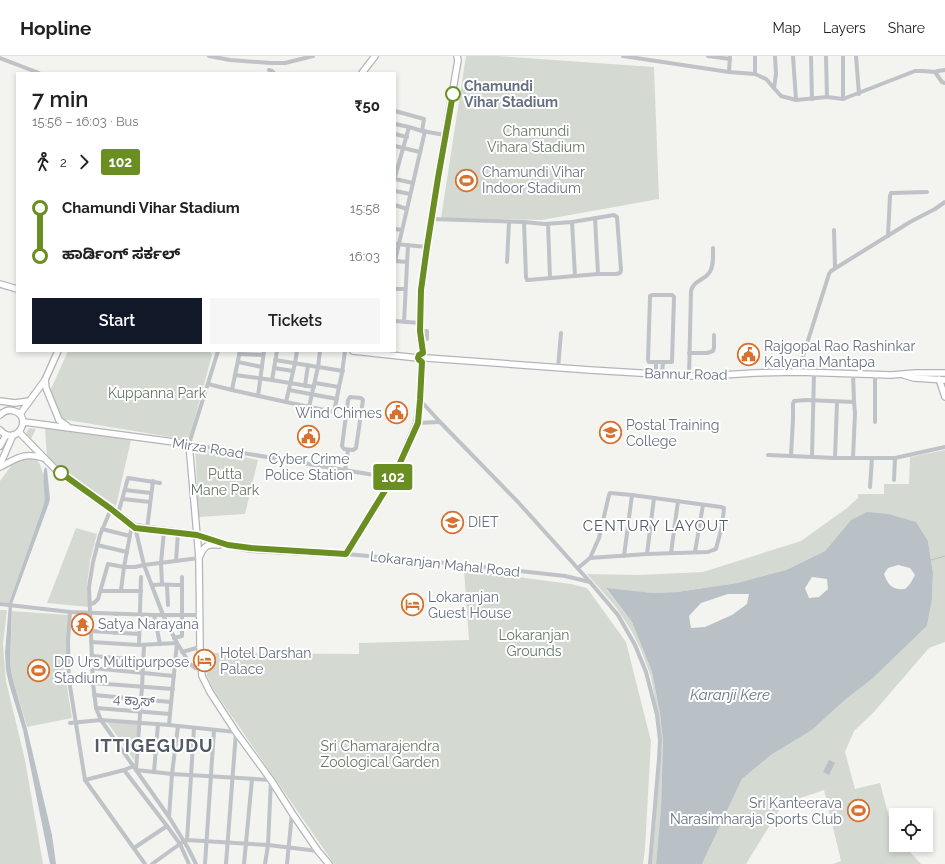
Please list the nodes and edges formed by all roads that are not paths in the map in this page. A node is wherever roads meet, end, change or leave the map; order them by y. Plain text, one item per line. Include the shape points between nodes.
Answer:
1 (209, 56) edge
2 (313, 56) edge
3 (375, 56) edge
4 (454, 56) edge
5 (457, 56) edge
6 (623, 56) edge
7 (710, 56) edge
8 (756, 56) edge
9 (775, 56) edge
10 (793, 56) edge
11 (811, 56) edge
12 (826, 56) edge
13 (843, 56) edge
14 (856, 56) edge
15 (0, 58) edge
16 (730, 58) edge
17 (458, 63) junction
18 (269, 70) dead end
19 (945, 70) edge
20 (36, 72) edge
21 (273, 72) edge
22 (363, 72) edge
23 (729, 72) junction
24 (935, 72) junction
25 (755, 74) junction
26 (945, 83) edge
27 (774, 88) junction
28 (859, 94) junction
29 (827, 98) junction
30 (812, 99) junction
31 (843, 99) junction
32 (796, 100) junction
33 (396, 111) edge
34 (396, 124) edge
35 (410, 127) junction
36 (424, 131) junction
37 (396, 134) edge
38 (445, 135) junction
39 (407, 137) junction
40 (396, 146) edge
41 (404, 148) junction
42 (420, 152) junction
43 (396, 155) edge
44 (402, 157) junction
45 (397, 167) edge
46 (396, 177) edge
47 (413, 183) junction
48 (396, 191) edge
49 (927, 192) dead end
50 (410, 194) junction
51 (945, 203) edge
52 (396, 205) edge
53 (407, 209) junction
54 (595, 218) junction
55 (431, 220) junction
56 (510, 222) junction
57 (524, 222) junction
58 (572, 222) junction
59 (548, 224) junction
60 (396, 229) edge
61 (402, 230) junction
62 (834, 230) dead end
63 (888, 236) junction
64 (397, 244) edge
65 (408, 245) junction
66 (427, 247) junction
67 (713, 248) dead end
68 (396, 261) edge
69 (407, 262) junction
70 (507, 262) dead end
71 (835, 267) junction
72 (598, 274) junction
73 (575, 276) junction
74 (550, 278) junction
75 (0, 284) edge
76 (16, 289) edge
77 (396, 289) edge
78 (406, 289) junction
79 (396, 321) edge
80 (404, 322) junction
81 (420, 323) junction
82 (420, 331) junction
83 (561, 333) dead end
84 (714, 335) dead end
85 (427, 339) dead end
86 (58, 352) edge
87 (218, 352) edge
88 (240, 352) edge
89 (277, 352) edge
90 (297, 352) edge
91 (320, 352) edge
92 (345, 352) edge
93 (371, 352) edge
94 (263, 353) edge
95 (390, 353) edge
96 (690, 354) junction
97 (425, 356) junction
98 (275, 360) junction
99 (420, 360) junction
100 (238, 362) junction
101 (656, 362) junction
102 (663, 362) junction
103 (295, 363) junction
104 (308, 365) junction
105 (262, 367) junction
106 (318, 367) junction
107 (274, 368) junction
108 (558, 368) junction
109 (293, 371) junction
110 (342, 371) junction
111 (798, 372) junction
112 (814, 373) junction
113 (945, 373) edge
114 (236, 374) junction
115 (656, 374) junction
116 (854, 374) junction
117 (902, 374) junction
118 (662, 375) junction
119 (875, 375) junction
120 (689, 376) junction
121 (260, 378) junction
122 (942, 379) edge
123 (45, 380) junction
124 (272, 380) junction
125 (290, 383) junction
126 (208, 384) junction
127 (314, 385) junction
128 (305, 386) junction
129 (339, 387) junction
130 (232, 390) junction
131 (289, 390) junction
132 (312, 394) junction
133 (258, 396) junction
134 (945, 397) edge
135 (337, 399) junction
136 (420, 400) junction
137 (0, 401) edge
138 (29, 401) junction
139 (813, 401) junction
140 (286, 402) junction
141 (837, 402) junction
142 (854, 402) junction
143 (309, 407) junction
144 (7, 410) junction
145 (20, 414) junction
146 (0, 415) edge
147 (23, 422) junction
148 (440, 422) junction
149 (875, 422) dead end
150 (418, 423) junction
151 (71, 428) junction
152 (0, 430) edge
153 (16, 434) junction
154 (6, 435) junction
155 (189, 444) junction
156 (0, 446) edge
157 (945, 447) edge
158 (348, 450) junction
159 (768, 455) dead end
160 (790, 456) junction
161 (812, 457) junction
162 (44, 458) junction
163 (835, 458) junction
164 (853, 458) junction
165 (872, 458) junction
166 (895, 458) junction
167 (0, 466) edge
168 (345, 470) junction
169 (392, 478) junction
170 (894, 480) dead end
171 (153, 481) junction
172 (160, 483) dead end
173 (870, 487) dead end
174 (125, 490) junction
175 (151, 493) junction
176 (632, 495) junction
177 (654, 498) junction
178 (123, 499) junction
179 (150, 502) junction
180 (678, 502) junction
181 (703, 505) junction
182 (111, 509) junction
183 (118, 514) junction
184 (133, 526) junction
185 (102, 529) junction
186 (147, 529) junction
187 (164, 531) junction
188 (178, 533) junction
189 (197, 535) junction
190 (130, 536) junction
191 (97, 545) junction
192 (228, 545) junction
193 (127, 552) junction
194 (695, 552) junction
195 (672, 553) junction
196 (346, 554) junction
197 (647, 554) junction
198 (624, 556) junction
199 (199, 558) junction
200 (590, 558) junction
201 (176, 561) junction
202 (161, 563) junction
203 (144, 565) junction
204 (124, 567) junction
205 (578, 568) junction
206 (141, 577) dead end
207 (182, 577) dead end
208 (590, 582) junction
209 (162, 584) junction
210 (152, 585) junction
211 (182, 585) junction
212 (167, 586) junction
213 (121, 590) junction
214 (101, 591) junction
215 (141, 591) junction
216 (0, 604) edge
217 (90, 604) junction
218 (168, 605) dead end
219 (70, 612) junction
220 (91, 612) junction
221 (116, 614) junction
222 (140, 615) junction
223 (154, 615) junction
224 (163, 615) junction
225 (181, 615) junction
226 (200, 615) junction
227 (91, 631) junction
228 (115, 633) junction
229 (139, 634) junction
230 (174, 638) junction
231 (91, 642) junction
232 (177, 643) junction
233 (160, 644) junction
234 (139, 645) junction
235 (144, 645) junction
236 (200, 647) junction
237 (182, 652) junction
238 (92, 656) junction
239 (144, 660) junction
240 (175, 663) junction
241 (92, 668) junction
242 (201, 669) junction
243 (143, 672) junction
244 (174, 676) junction
245 (93, 683) junction
246 (142, 687) junction
247 (173, 689) junction
248 (94, 695) junction
249 (141, 699) junction
250 (171, 702) junction
251 (96, 708) junction
252 (140, 711) junction
253 (170, 714) junction
254 (101, 720) junction
255 (75, 722) junction
256 (70, 723) dead end
257 (139, 723) junction
258 (158, 724) junction
259 (168, 725) junction
260 (178, 726) junction
261 (194, 728) junction
262 (214, 730) junction
263 (236, 732) junction
264 (135, 768) junction
265 (124, 770) junction
266 (154, 772) junction
267 (172, 774) junction
268 (190, 775) junction
269 (210, 776) junction
270 (232, 778) junction
271 (252, 778) junction
272 (85, 780) junction
273 (271, 780) junction
274 (292, 813) junction
275 (170, 817) junction
276 (167, 826) junction
277 (186, 841) junction
278 (206, 842) junction
279 (228, 843) junction
280 (180, 844) junction
281 (246, 844) junction
282 (268, 845) junction
283 (134, 848) junction
284 (289, 848) junction
285 (318, 851) junction
286 (188, 862) edge
287 (145, 864) edge
288 (152, 864) edge
289 (183, 864) edge
290 (196, 864) edge
291 (205, 864) edge
292 (226, 864) edge
293 (244, 864) edge
294 (265, 864) edge
295 (288, 864) edge
296 (328, 864) edge
297 (650, 864) edge

1 - 2 street via 271,63 285,63
3 - 22 main road
4 - 17 main road
5 - 17 main road
6 - 23 street
7 - 16 street
8 - 25 street
9 - 27 street
10 - 32 street
11 - 30 street
12 - 29 street
13 - 31 street
14 - 28 street
15 - 20 street
16 - 23 street
17 - 38 main road
18 - 21 street
19 - 24 street
23 - 25 street
24 - 26 street
24 - 28 street via 915,72
25 - 27 street via 764,77
27 - 32 street via 781,96
28 - 31 street
29 - 30 street
29 - 31 street
30 - 32 street
33 - 36 street via 424,119
34 - 35 street
35 - 36 street
35 - 39 street
36 - 38 street
36 - 42 street
37 - 39 street
38 - 55 main road
39 - 41 street
40 - 41 street
41 - 42 street
41 - 44 street
42 - 47 street
43 - 44 street
44 - 45 street
46 - 47 street
47 - 50 street
48 - 50 street
49 - 63 street via 891,193
50 - 53 street
51 - 63 street
52 - 53 street
53 - 61 street
54 - 58 street
54 - 72 street
54 - 72 street via 611,215 617,217 621,270 616,274
55 - 56 street
55 - 66 main road
56 - 57 street
56 - 70 street
57 - 59 street
57 - 74 street via 526,278
58 - 59 street
58 - 73 street
59 - 74 street
60 - 61 street
61 - 64 street
62 - 71 street
63 - 71 street
64 - 65 street
65 - 66 street
65 - 69 street
66 - 81 main road via 421,290
67 - 96 street via 709,274 694,284 691,291
68 - 69 street
69 - 78 street
71 - 111 street via 830,270
72 - 73 street
73 - 74 street
75 - 76 main road
77 - 78 street
78 - 80 street
79 - 80 street
80 - 81 street
81 - 82 main road
82 - 85 street via 427,331
82 - 97 main road
83 - 108 street
84 - 96 street via 713,351
86 - 123 main road
87 - 126 street
88 - 94 street
88 - 100 street
89 - 98 street
90 - 103 street
91 - 106 street
92 - 110 street
93 - 95 main road
94 - 105 street
95 - 99 main road
96 - 120 street
97 - 99 main road via 419,355
97 - 108 main road, Bannur Road
98 - 103 street
98 - 107 street
99 - 136 main road
100 - 105 street
100 - 114 street
101 - 102 street
101 - 102 street via 648,360 650,296 672,295 672,362
101 - 115 street
102 - 118 street
103 - 104 street
103 - 109 street
104 - 106 street
104 - 128 street
105 - 121 street
106 - 110 street
106 - 127 street
107 - 109 street
107 - 124 street
108 - 115 main road, Bannur Road
109 - 125 street
110 - 129 street
111 - 112 main road, Bannur Road
111 - 120 main road, Bannur Road
112 - 116 main road, Bannur Road
112 - 139 street
113 - 117 main road, Bannur Road
114 - 121 street
114 - 130 street
115 - 118 main road, Bannur Road
116 - 119 main road, Bannur Road
116 - 142 street
117 - 119 main road, Bannur Road
117 - 122 main road via 914,378
118 - 120 main road, Bannur Road
119 - 149 street
121 - 124 street
121 - 133 street
122 - 134 main road
123 - 138 main road
123 - 151 main road via 47,392 59,420
124 - 125 street
125 - 128 street
125 - 131 street
126 - 130 street
126 - 155 street
127 - 128 street
127 - 129 street
127 - 132 street
129 - 135 street
130 - 133 street
131 - 132 street
131 - 140 street
132 - 135 street
132 - 143 street
133 - 140 street
135 - 143 street via 334,412
136 - 148 street
136 - 150 main road
137 - 138 main road
137 - 144 main road
138 - 145 main road
139 - 141 street
139 - 160 street via 793,402
139 - 161 street
140 - 143 street
141 - 142 street
141 - 163 street
142 - 164 street
144 - 145 main road via 14,410
144 - 146 main road
145 - 147 main road
147 - 151 main road, Mirza Road
147 - 153 main road
148 - 150 street
148 - 205 street
150 - 169 main road
151 - 155 main road, Mirza Road
152 - 154 main road
153 - 154 main road
153 - 162 main road
153 - 167 main road
154 - 156 main road
155 - 168 street, Mirza Road
155 - 189 main road
157 - 166 street
158 - 158 street via 356,448 363,401 361,398 350,397 348,400 342,446
158 - 168 street
159 - 160 street
160 - 161 street
161 - 163 street
162 - 167 main road via 36,455 23,456
162 - 182 main road via 55,469
163 - 164 street
164 - 165 street
165 - 166 street
165 - 173 street
166 - 170 street
168 - 169 street, Mirza Road
169 - 196 main road
171 - 172 street
171 - 174 street via 130,478
171 - 175 street
174 - 175 street
174 - 178 street
175 - 179 street
176 - 177 street
176 - 198 street
176 - 200 street via 610,494 600,538
177 - 180 street
177 - 197 street
178 - 179 street
178 - 183 street
179 - 186 street
180 - 181 street
180 - 195 street
181 - 194 street
181 - 194 street via 723,508 722,526 715,549
182 - 183 main road
182 - 185 street
183 - 184 main road
184 - 186 main road, Lokaranjan Mahal Road
184 - 190 street
184 - 203 street
185 - 190 street
185 - 191 street
186 - 187 main road, Lokaranjan Mahal Road
187 - 188 main road, Lokaranjan Mahal Road
187 - 202 street
188 - 189 main road, Lokaranjan Mahal Road
188 - 201 street
189 - 192 main road, Lokaranjan Mahal Road
189 - 199 main road
190 - 193 street
191 - 193 street
191 - 217 street via 89,587
192 - 196 main road, Lokaranjan Mahal Road
192 - 199 main road via 207,545
193 - 204 street
194 - 195 street
195 - 197 street
196 - 208 street, Lokaranjan Mahal Road via 572,577
197 - 198 street
198 - 200 street
199 - 201 street
199 - 226 main road
200 - 205 street
201 - 202 street
202 - 203 street
202 - 209 street
203 - 204 street
203 - 210 street
204 - 213 street
204 - 214 street via 108,564
205 - 208 street
206 - 215 street
207 - 211 street
208 - 297 street via 618,615 635,645 646,672 657,715 660,740
209 - 210 street
209 - 212 street
210 - 224 street
211 - 212 street
211 - 225 street
212 - 218 street
213 - 214 street
213 - 215 street
214 - 217 street via 98,599
215 - 222 street
216 - 219 street
217 - 220 street
219 - 220 street
219 - 255 street via 69,680
220 - 221 street
220 - 227 street
221 - 222 street
221 - 228 street
222 - 223 street
222 - 229 street
223 - 224 street
223 - 233 street
224 - 225 street
224 - 230 street
225 - 226 street
225 - 230 street via 182,636
226 - 236 main road
227 - 228 street
227 - 231 street
228 - 229 street
229 - 234 street
230 - 232 street
231 - 234 street
231 - 238 street
232 - 233 street
232 - 237 street
232 - 240 street
233 - 235 street
234 - 235 street
235 - 239 street
236 - 237 street
236 - 242 main road
237 - 242 street via 190,664
238 - 239 street
238 - 241 street
239 - 240 street
239 - 243 street
240 - 244 street
241 - 243 street
241 - 245 street
242 - 263 main road via 210,692
243 - 244 street
243 - 246 street
244 - 247 street
245 - 246 street
245 - 248 street
246 - 247 street
246 - 249 street
247 - 250 street
248 - 249 street
248 - 251 street
249 - 250 street
249 - 252 street
250 - 253 street
251 - 252 street, 4 ಕ್ರಾಸ್
251 - 254 street
252 - 253 street, 4 ಕ್ರಾಸ್
252 - 257 street
253 - 259 street
254 - 255 street
254 - 257 street
254 - 264 street
255 - 256 street
255 - 272 street
257 - 258 street
257 - 264 street
258 - 259 street
258 - 266 street
259 - 260 street
260 - 261 street
260 - 267 street
261 - 262 street
261 - 268 street
262 - 263 street
262 - 269 street
263 - 270 street
263 - 273 main road
264 - 265 street
264 - 266 street
264 - 275 street
265 - 272 street
265 - 276 street
266 - 267 street
267 - 268 street
267 - 275 street
268 - 269 street
268 - 277 street
269 - 270 street
269 - 278 street
270 - 271 street
270 - 279 street
271 - 273 street
271 - 281 street
272 - 283 street
273 - 274 main road
273 - 282 street
274 - 284 street
274 - 285 main road
275 - 277 street
276 - 280 street
276 - 283 street
277 - 278 street
277 - 280 street
277 - 290 street
278 - 279 street
278 - 291 street
279 - 281 street
279 - 292 street
280 - 286 street
280 - 288 street
281 - 282 street
281 - 293 street
282 - 284 street
282 - 294 street
283 - 287 street
284 - 285 street
284 - 295 street
285 - 296 main road
286 - 289 street

